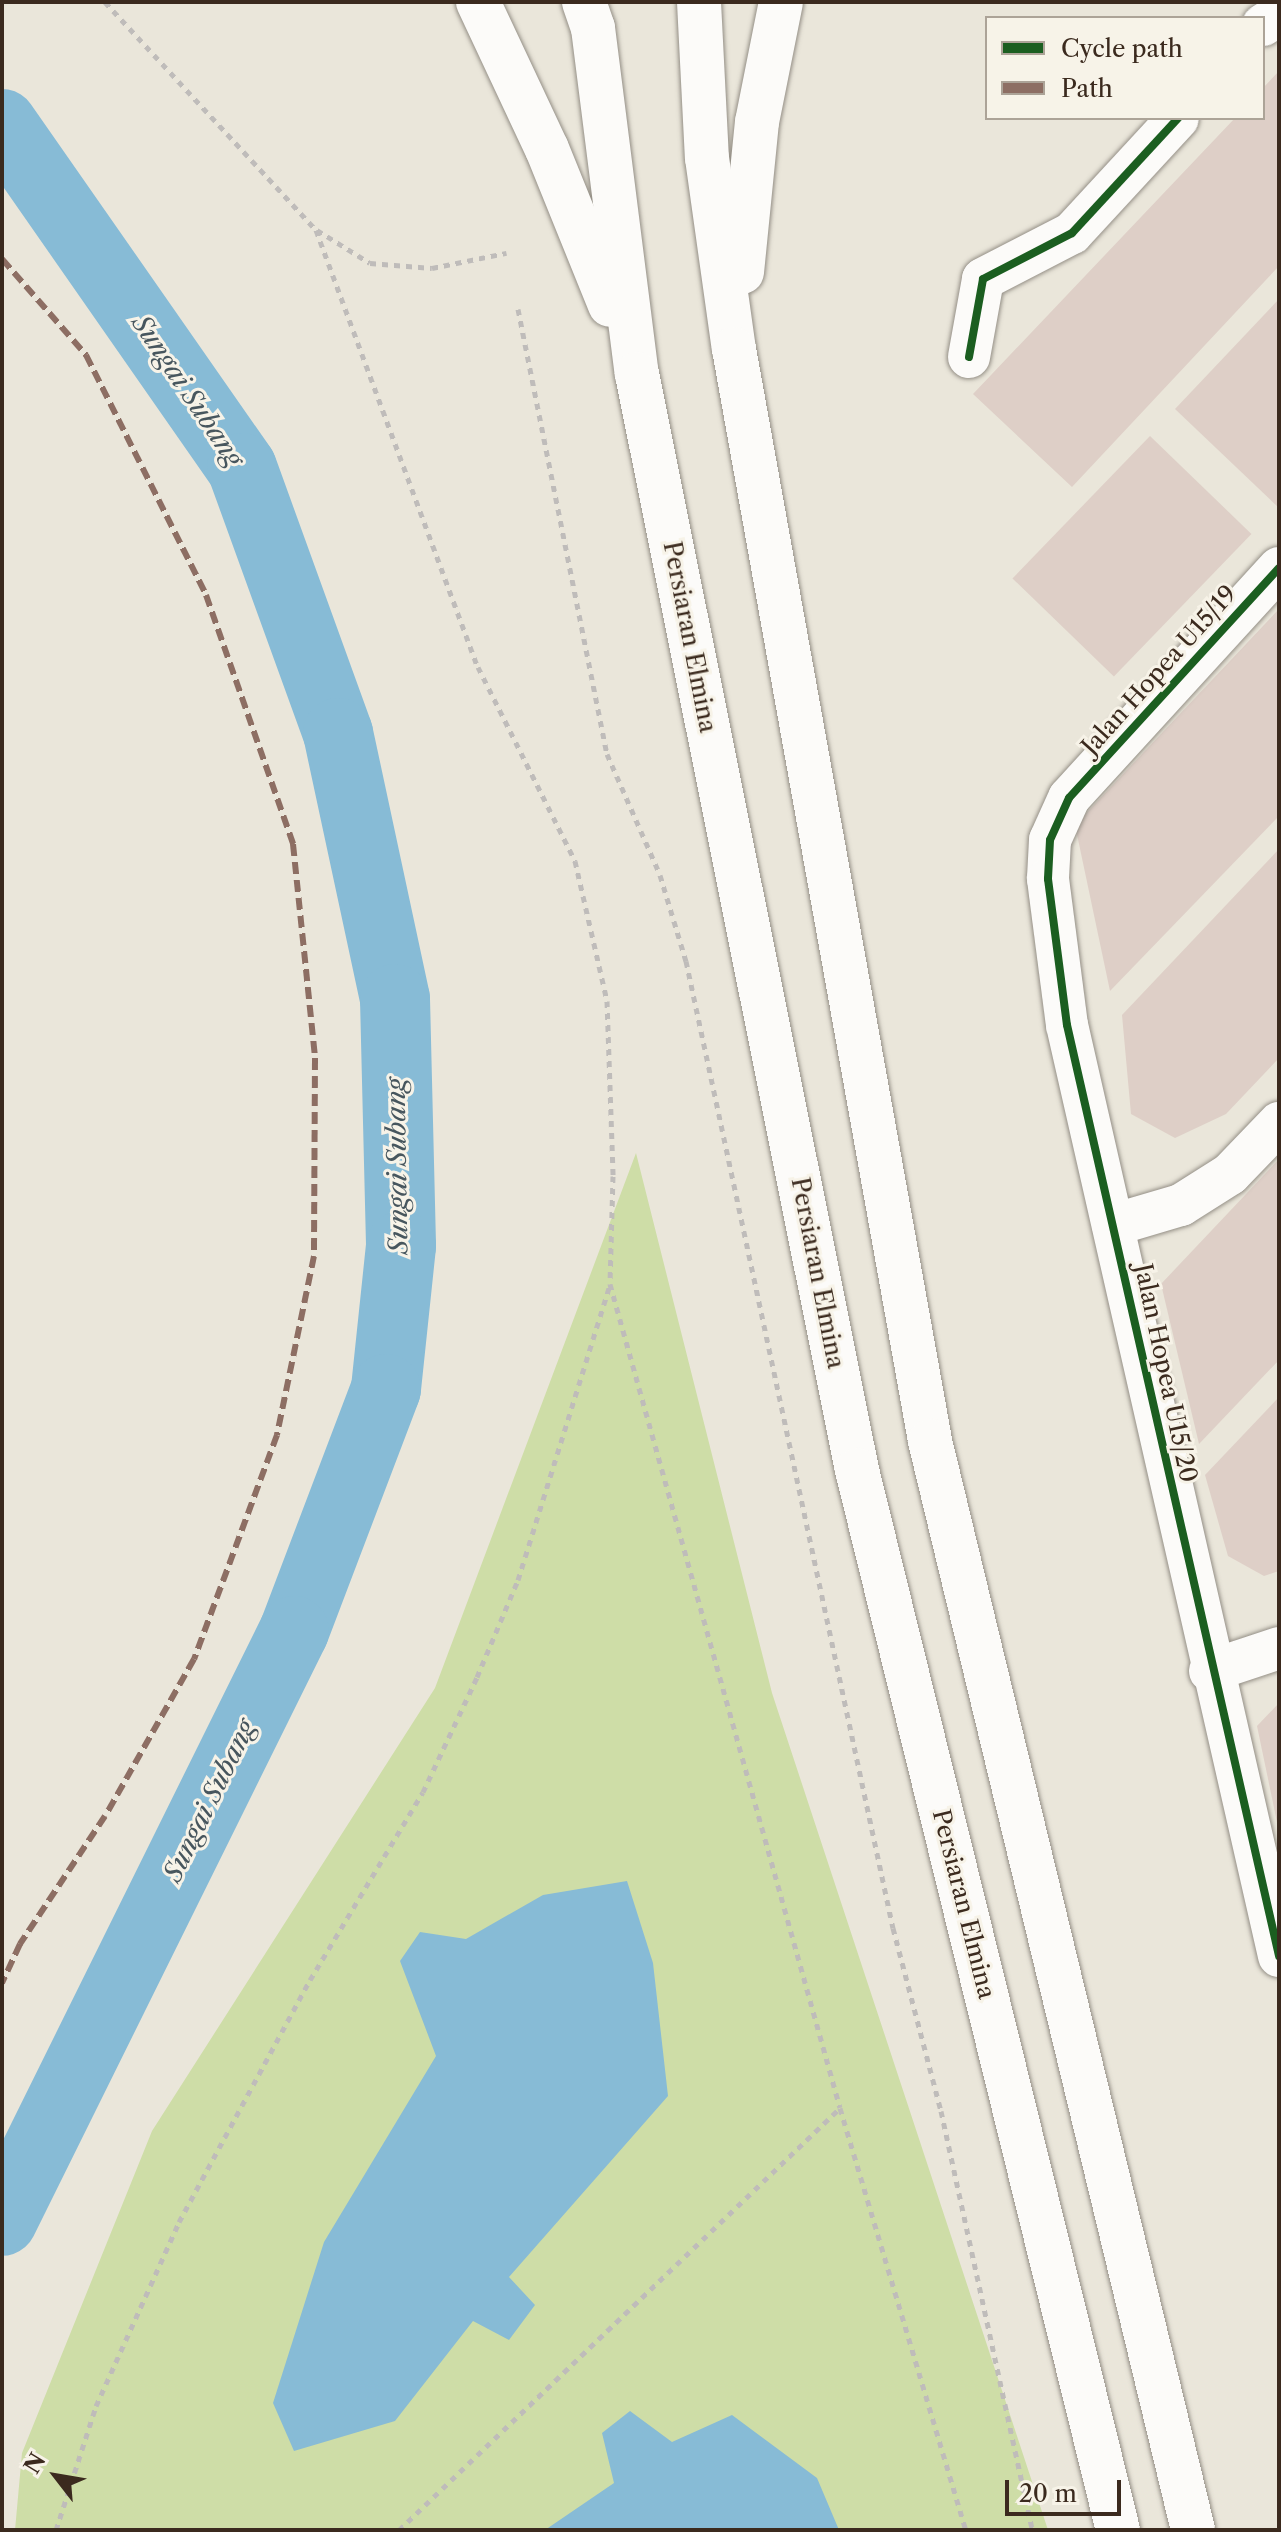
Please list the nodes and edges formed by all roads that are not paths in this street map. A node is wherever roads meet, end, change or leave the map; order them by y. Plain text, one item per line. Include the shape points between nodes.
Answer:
1 (478, 2) edge
2 (584, 2) edge
3 (699, 2) edge
4 (781, 2) edge
5 (1176, 120) edge
6 (734, 349) junction
7 (969, 357) dead end
8 (637, 374) junction
9 (1279, 568) edge
10 (1069, 798) joint
11 (1279, 1123) edge
12 (1113, 1225) junction
13 (1279, 1648) edge
14 (1210, 1671) junction
15 (1279, 1956) edge
16 (1118, 2530) edge
17 (1193, 2530) edge

1 - 8 main road via 547,149
2 - 8 main road, Persiaran Elmina via 593,28
3 - 6 main road via 707,158
4 - 6 main road via 757,122
5 - 7 street via 1072,233 983,279
6 - 17 main road via 930,1441
8 - 16 main road, Persiaran Elmina via 857,1470
9 - 10 street, Jalan Hopea U15/19
10 - 12 street, Jalan Hopea U15/20 via 1050,840 1048,879 1067,1025
11 - 12 street via 1230,1174 1181,1205
12 - 14 street, Jalan Hopea U15/20
13 - 14 street
14 - 15 street, Jalan Hopea U15/20

